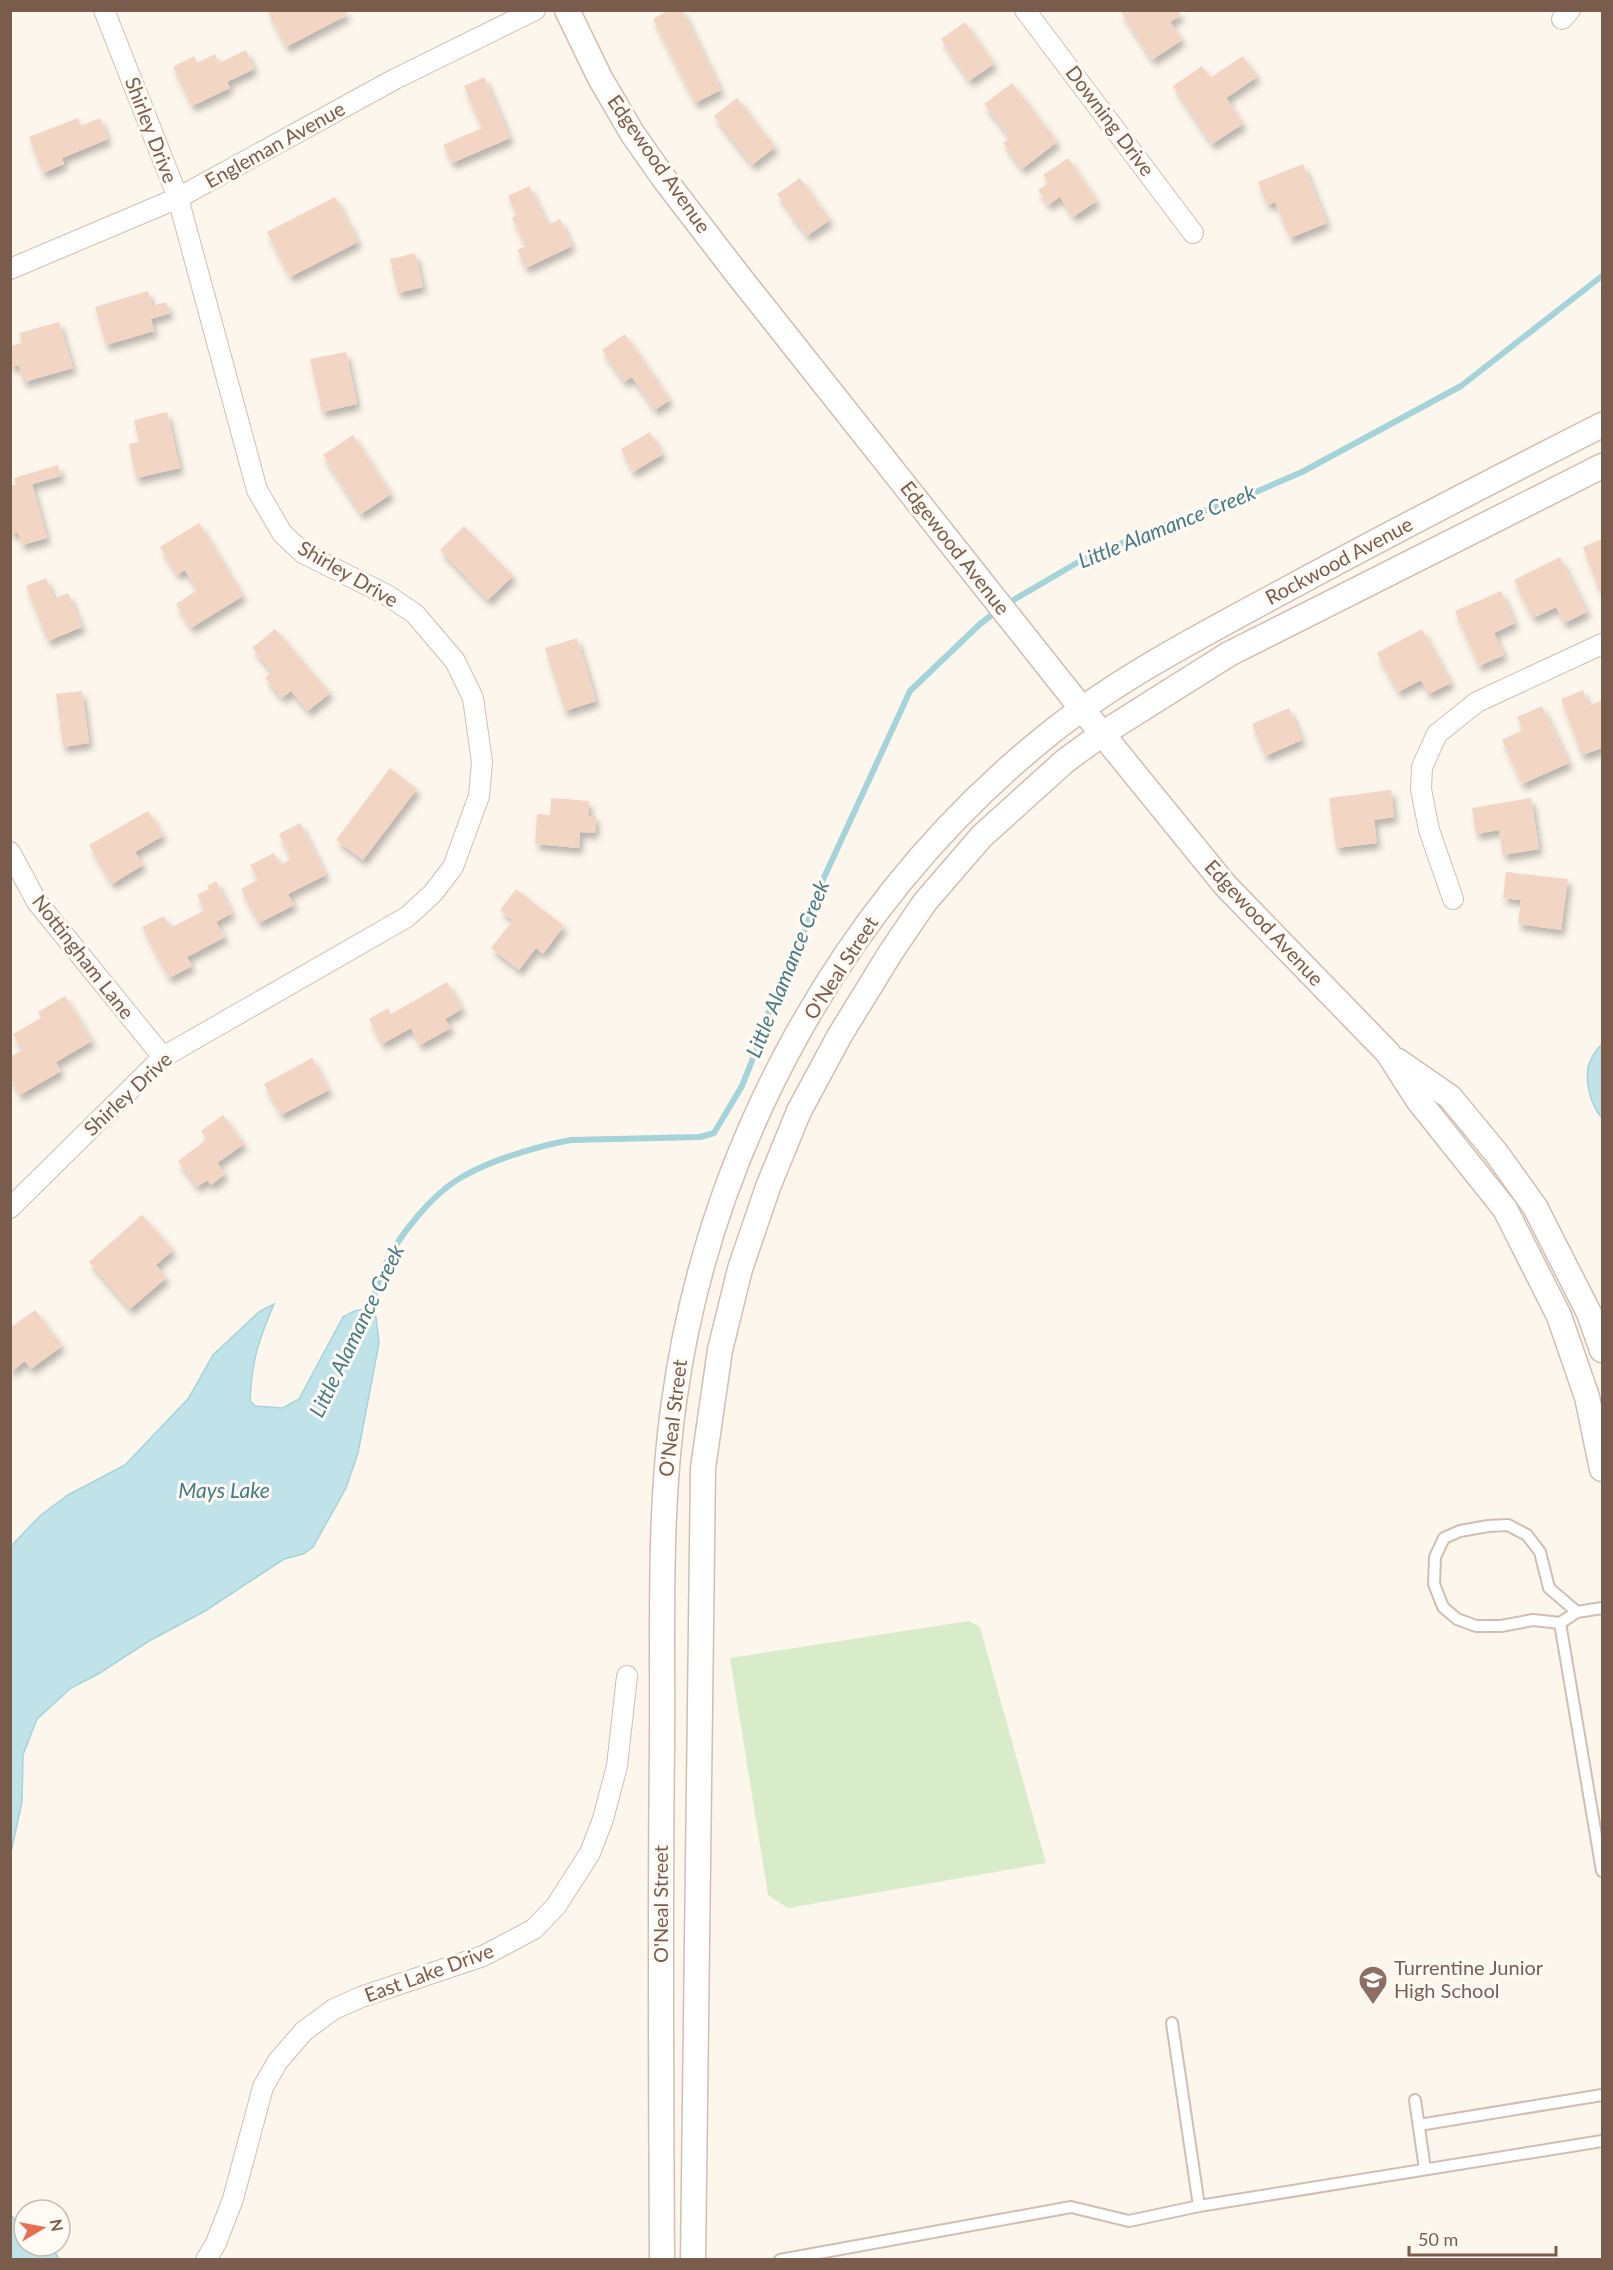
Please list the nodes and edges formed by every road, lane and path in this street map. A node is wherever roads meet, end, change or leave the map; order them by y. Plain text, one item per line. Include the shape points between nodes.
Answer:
1 (104, 10) edge
2 (535, 10) edge
3 (567, 10) edge
4 (1025, 10) edge
5 (178, 198) junction
6 (1193, 233) dead end
7 (10, 268) edge
8 (1602, 425) edge
9 (1602, 466) edge
10 (1602, 644) edge
11 (1082, 709) junction
12 (1102, 734) junction
13 (10, 852) edge
14 (1453, 899) dead end
15 (1388, 1053) junction
16 (163, 1057) junction
17 (10, 1208) edge
18 (1570, 1344) junction
19 (1601, 1346) edge
20 (1602, 1469) edge
21 (1602, 1608) edge
22 (1577, 1612) junction
23 (1560, 1623) junction
24 (627, 1676) dead end
25 (1602, 1871) edge
26 (1172, 2023) dead end
27 (1602, 2095) edge
28 (1415, 2100) dead end
29 (1419, 2125) junction
30 (1602, 2141) edge
31 (1425, 2169) junction
32 (1199, 2206) junction
33 (206, 2259) edge
34 (662, 2259) edge
35 (693, 2259) edge
36 (780, 2259) edge

1 - 5 street, Shirley Drive
2 - 5 street, Engleman Avenue via 395,79
3 - 11 street, Edgewood Avenue via 632,133 665,180
4 - 6 street, Downing Drive
5 - 7 street, Engleman Avenue
5 - 16 street, Shirley Drive via 257,490 282,533 303,553 387,595 415,614 433,634 455,661 473,698 482,762 479,796 453,867 433,893 407,917
8 - 11 street, Rockwood Avenue via 1430,512 1178,648
9 - 12 street, Rockwood Avenue via 1229,654
10 - 14 street via 1477,702 1437,734 1422,767 1421,789 1429,830
11 - 12 street, Edgewood Avenue
11 - 34 street, O'Neal Street via 968,807 912,867 844,958 815,1002 747,1136 700,1273 683,1342 665,1485 660,1946
12 - 15 street, Edgewood Avenue via 1225,885
12 - 35 street, O'Neal Street via 1065,761 982,836 920,910 840,1035 799,1111 740,1269 720,1350 703,1468
13 - 16 street, Nottingham Lane via 37,902
15 - 18 street, Edgewood Avenue via 1418,1100 1505,1209
15 - 19 street, Edgewood Avenue via 1450,1097 1497,1154 1535,1207 1589,1313
16 - 17 street, Shirley Drive
18 - 19 street
18 - 20 street, Edgewood Avenue via 1587,1397
21 - 22 lane
22 - 23 lane
22 - 23 lane via 1549,1588 1540,1552 1527,1535 1508,1526 1488,1526 1444,1538 1435,1557 1434,1584 1443,1607 1457,1619 1476,1626 1533,1620
23 - 25 lane
24 - 33 street, East Lake Drive via 617,1766 603,1819 590,1853 556,1906 534,1929 483,1956 361,1997 334,2009 304,2031 262,2087 233,2199
26 - 32 lane
27 - 29 lane
28 - 29 lane
29 - 31 lane
30 - 31 lane
31 - 32 lane
32 - 36 lane via 1130,2221 1071,2207

